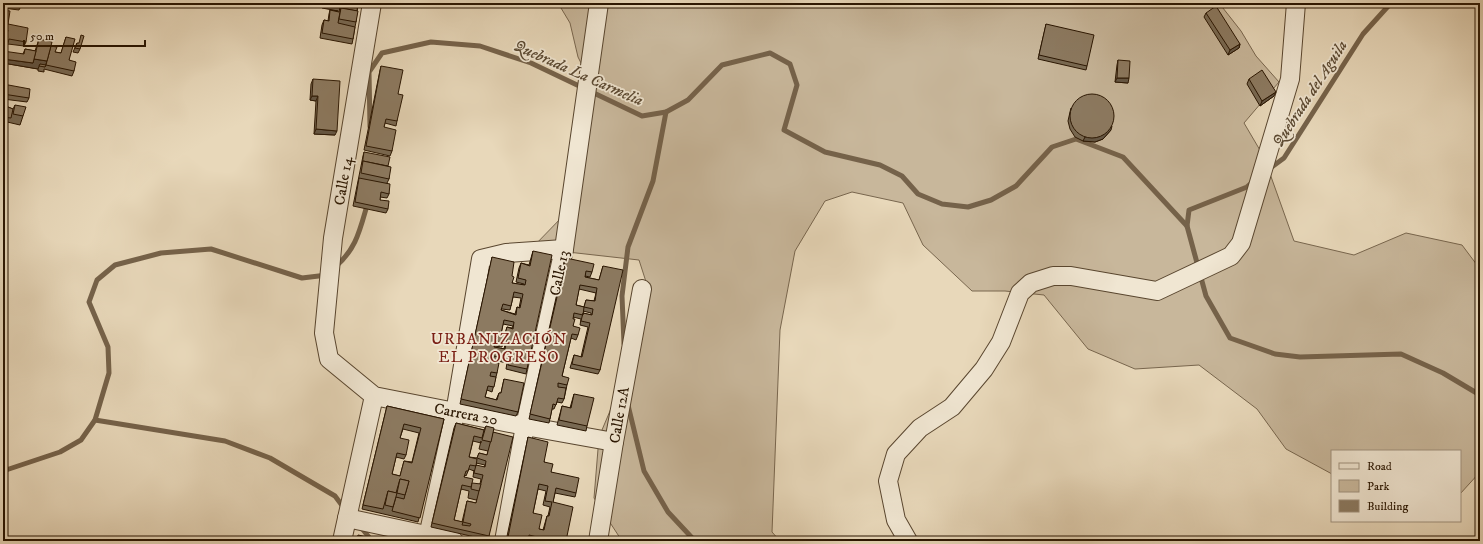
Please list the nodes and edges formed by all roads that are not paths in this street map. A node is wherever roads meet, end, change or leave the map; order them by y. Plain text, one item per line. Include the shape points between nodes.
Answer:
1 (372, 3) edge
2 (599, 3) edge
3 (1296, 3) edge
4 (564, 249) junction
5 (642, 289) dead end
6 (329, 359) joint
7 (374, 396) junction
8 (455, 413) junction
9 (525, 426) junction
10 (614, 442) junction
11 (347, 518) junction
12 (428, 538) edge
13 (342, 541) edge
14 (454, 541) edge
15 (504, 541) edge
16 (598, 541) edge
17 (908, 541) edge

1 - 6 street, Calle 14 via 333,238 324,333
2 - 4 street, Calle 13
3 - 17 street via 1290,79 1242,243 1231,256 1157,291 1071,276 1052,276 1031,283 1020,293 1001,342 984,369 952,407 920,428 896,454 888,481 896,520
4 - 8 street via 506,253 481,259
4 - 9 street, Calle 13
5 - 10 street, Calle 12A
6 - 7 street, Carrera 20
7 - 8 street, Carrera 20
7 - 11 street
8 - 9 street, Carrera 20
8 - 12 street
9 - 10 street, Carrera 20
9 - 15 street, Calle 13
10 - 16 street, Calle 12A
11 - 12 street
11 - 13 street
12 - 14 street

